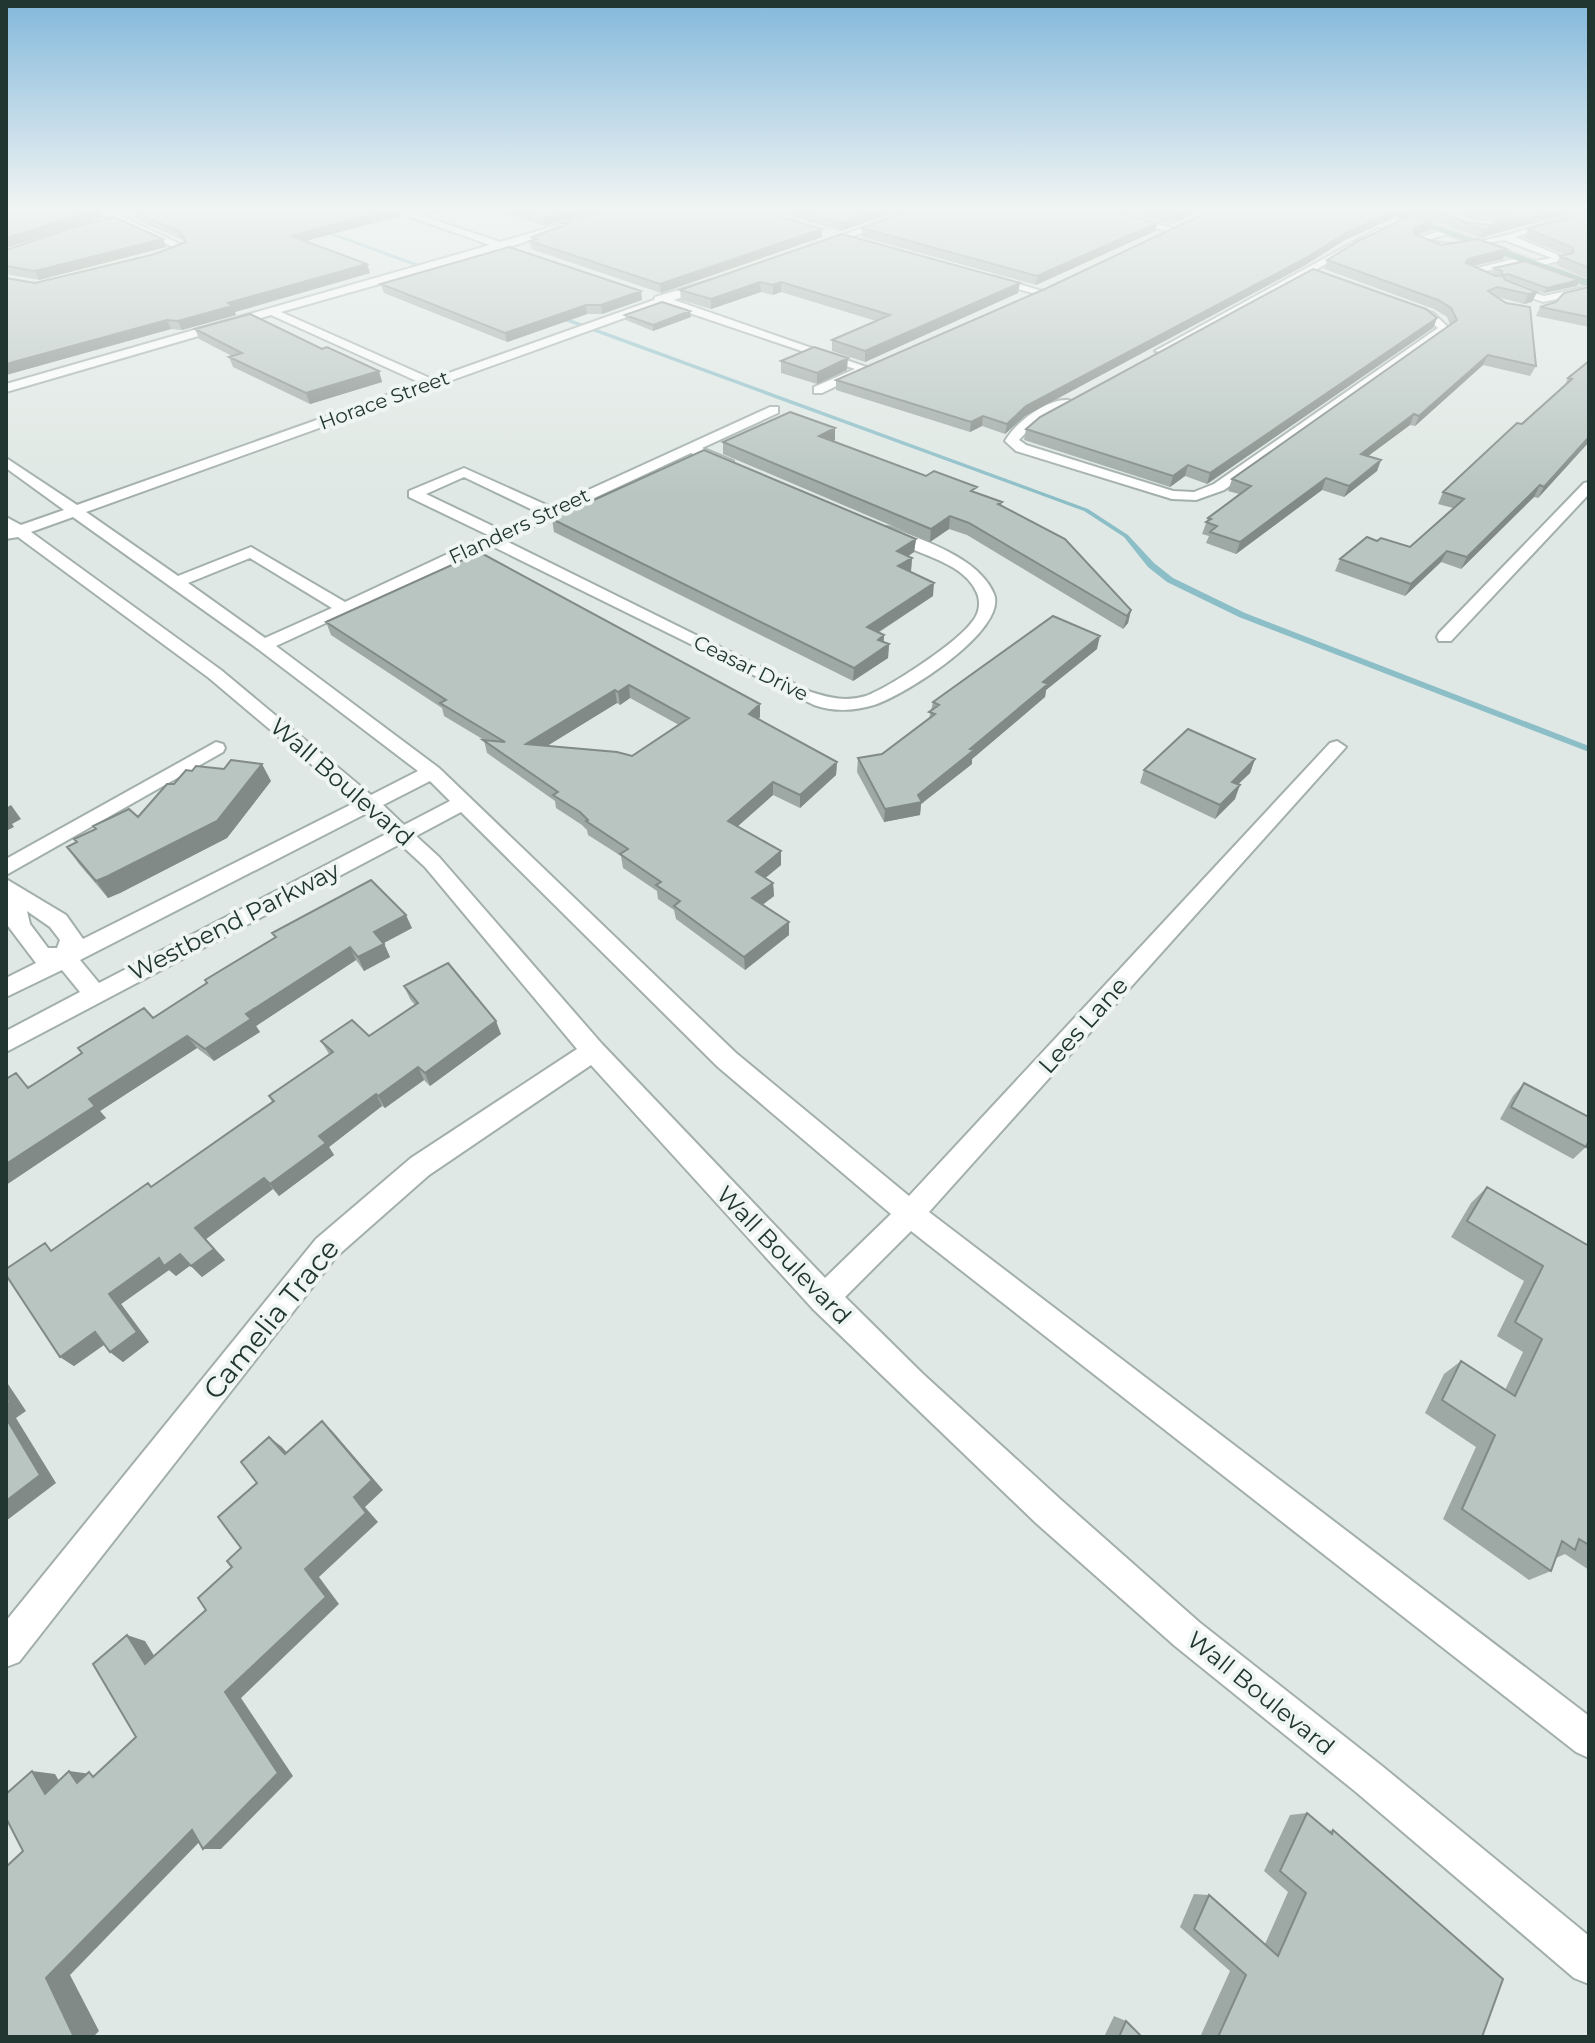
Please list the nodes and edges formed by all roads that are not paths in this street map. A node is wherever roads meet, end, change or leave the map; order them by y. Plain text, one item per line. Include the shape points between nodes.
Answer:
1 (291, 305) edge
2 (647, 305) edge
3 (678, 305) edge
4 (1246, 305) edge
5 (1403, 305) edge
6 (1548, 305) edge
7 (1527, 310) edge
8 (271, 311) junction
9 (1156, 354) edge
10 (880, 362) edge
11 (866, 369) junction
12 (431, 383) junction
13 (6, 388) edge
14 (818, 390) edge
15 (1072, 399) edge
16 (774, 410) dead end
17 (691, 448) junction
18 (6, 462) edge
19 (747, 471) edge
20 (1589, 486) edge
21 (75, 511) junction
22 (549, 512) junction
23 (872, 525) edge
24 (10, 529) edge
25 (495, 537) junction
26 (175, 583) junction
27 (344, 608) junction
28 (1445, 637) dead end
29 (264, 645) junction
30 (1337, 747) dead end
31 (216, 748) dead end
32 (432, 772) junction
33 (464, 802) junction
34 (370, 805) junction
35 (402, 834) junction
36 (6, 868) edge
37 (10, 889) edge
38 (64, 957) junction
39 (6, 988) edge
40 (94, 993) junction
41 (6, 1042) edge
42 (593, 1051) junction
43 (910, 1214) junction
44 (823, 1299) junction
45 (6, 1649) edge
46 (1589, 1739) edge
47 (1589, 1963) edge

1 - 8 street
2 - 12 street, Horace Street
3 - 11 street
4 - 9 street
5 - 15 street via 1428,314 1444,329 1219,487 1196,496 1172,495 1034,453 1012,441 1031,422
6 - 7 street
8 - 12 street
8 - 13 street
10 - 11 street
11 - 14 street
12 - 21 street, Horace Street
16 - 17 street, Flanders Street
17 - 19 street
17 - 22 street, Flanders Street
18 - 21 street
20 - 28 street
21 - 24 street, Horace Street
21 - 26 street
22 - 25 street, Flanders Street
22 - 25 street via 464,472 414,494
23 - 25 street, Ceasar Drive via 951,559 985,592 988,616 882,696 830,704
24 - 34 street, Wall Boulevard via 215,674
25 - 27 street, Flanders Street
26 - 27 street via 251,552
26 - 29 street
27 - 29 street, Flanders Street
29 - 32 street
30 - 43 street, Lees Lane
31 - 36 street
32 - 33 street
32 - 34 street, Westbend Parkway
33 - 35 street, Westbend Parkway
33 - 43 street via 727,1060
34 - 35 street, Wall Boulevard
34 - 38 street, Westbend Parkway
35 - 40 street, Westbend Parkway
35 - 42 street, Wall Boulevard via 432,862
37 - 38 street via 19,926 42,956
37 - 38 street via 58,921 72,939
38 - 39 street, Westbend Parkway
38 - 40 street
40 - 41 street, Westbend Parkway
42 - 44 street, Wall Boulevard
42 - 45 street, Camelia Trace via 364,1209 326,1248
43 - 44 street, Lees Lane
43 - 46 street
44 - 47 street, Wall Boulevard via 1187,1634

